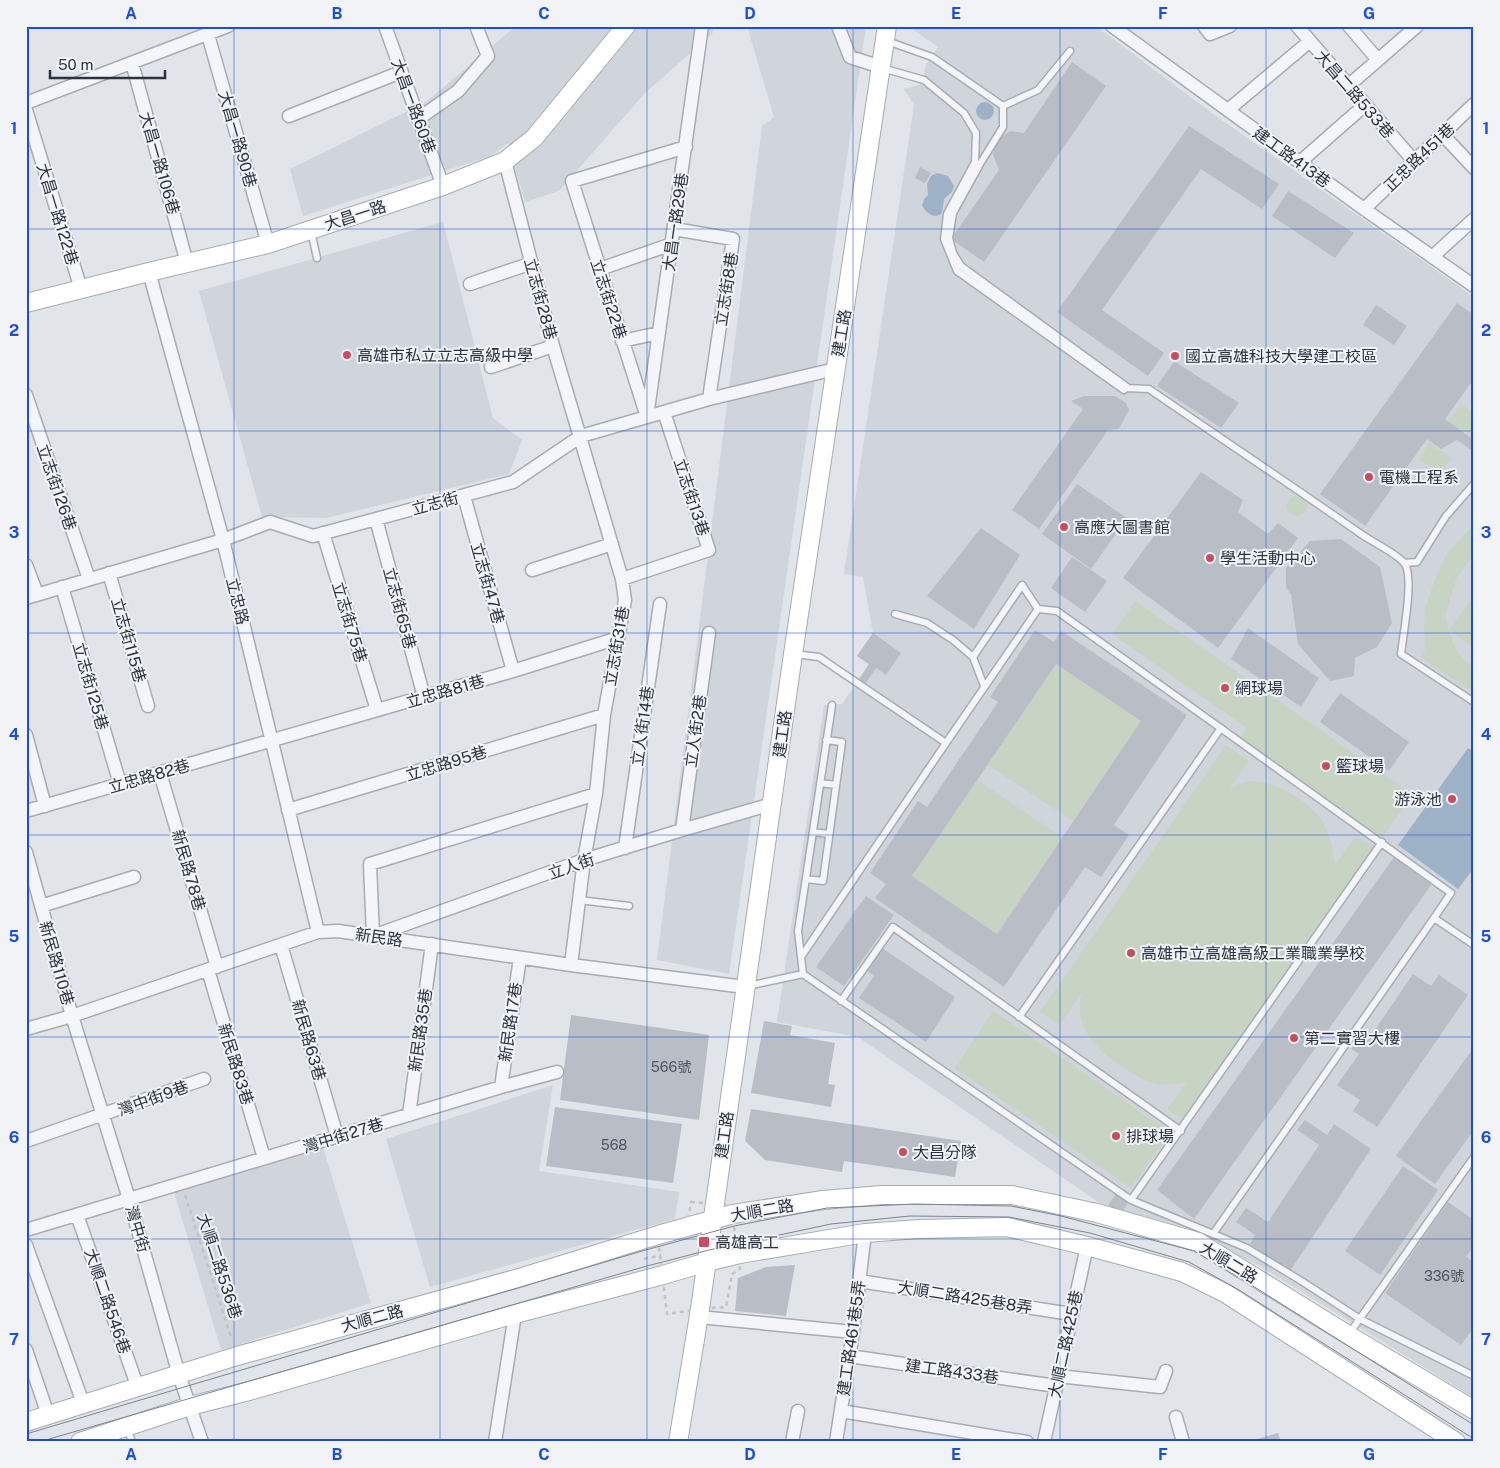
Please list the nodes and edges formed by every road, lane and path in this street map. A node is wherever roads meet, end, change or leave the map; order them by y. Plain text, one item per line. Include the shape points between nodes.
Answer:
1 (228, 26) edge
2 (385, 26) edge
3 (476, 26) edge
4 (626, 26) edge
5 (702, 26) edge
6 (838, 26) edge
7 (1112, 26) edge
8 (1204, 26) edge
9 (1230, 26) edge
10 (1297, 26) edge
11 (1349, 26) edge
12 (1417, 26) edge
13 (886, 33) edge
14 (208, 35) junction
15 (1310, 41) junction
16 (1070, 51) dead end
17 (1378, 60) junction
18 (132, 63) junction
19 (881, 67) junction
20 (401, 72) junction
21 (1348, 86) junction
22 (26, 102) edge
23 (1474, 104) edge
24 (1366, 105) junction
25 (1003, 106) junction
26 (26, 110) edge
27 (1228, 110) junction
28 (289, 116) dead end
29 (418, 119) junction
30 (1443, 135) junction
31 (686, 147) junction
32 (505, 161) junction
33 (1414, 161) junction
34 (1300, 162) junction
35 (1474, 168) edge
36 (443, 186) junction
37 (1364, 209) junction
38 (1474, 219) edge
39 (674, 229) junction
40 (311, 230) junction
41 (268, 244) junction
42 (672, 244) junction
43 (1432, 257) junction
44 (317, 258) dead end
45 (187, 263) junction
46 (532, 263) junction
47 (600, 269) junction
48 (149, 272) junction
49 (470, 284) dead end
50 (1474, 286) edge
51 (81, 289) junction
52 (26, 303) edge
53 (659, 334) junction
54 (622, 341) junction
55 (553, 346) junction
56 (491, 366) dead end
57 (835, 368) junction
58 (1126, 388) junction
59 (26, 395) edge
60 (709, 399) junction
61 (664, 412) junction
62 (646, 417) junction
63 (581, 436) junction
64 (1474, 484) edge
65 (464, 496) junction
66 (376, 519) junction
67 (323, 533) junction
68 (223, 540) junction
69 (612, 544) junction
70 (1404, 563) junction
71 (26, 565) edge
72 (532, 570) dead end
73 (109, 573) junction
74 (89, 579) junction
75 (622, 579) junction
76 (62, 587) junction
77 (32, 596) edge
78 (660, 604) dead end
79 (1038, 609) junction
80 (895, 614) dead end
81 (709, 633) dead end
82 (618, 638) junction
83 (793, 654) junction
84 (972, 657) junction
85 (513, 671) junction
86 (984, 686) junction
87 (424, 697) junction
88 (1474, 702) edge
89 (832, 705) dead end
90 (148, 706) dead end
91 (378, 710) junction
92 (604, 715) junction
93 (1221, 728) junction
94 (26, 736) edge
95 (271, 740) junction
96 (826, 740) junction
97 (946, 743) junction
98 (160, 773) junction
99 (820, 783) junction
100 (120, 784) junction
101 (836, 785) junction
102 (596, 794) junction
103 (772, 804) junction
104 (45, 806) junction
105 (288, 810) junction
106 (26, 811) edge
107 (682, 830) junction
108 (813, 832) junction
109 (829, 834) junction
110 (1382, 842) junction
111 (625, 848) junction
112 (26, 852) edge
113 (584, 860) junction
114 (134, 877) dead end
115 (806, 879) junction
116 (579, 900) junction
117 (41, 906) junction
118 (628, 906) dead end
119 (1434, 918) junction
120 (318, 932) junction
121 (374, 936) junction
122 (432, 944) junction
123 (281, 945) junction
124 (1474, 945) edge
125 (801, 957) junction
126 (520, 958) junction
127 (571, 965) junction
128 (212, 968) junction
129 (803, 974) junction
130 (745, 987) junction
131 (841, 1001) junction
132 (72, 1016) junction
133 (1019, 1017) junction
134 (26, 1029) edge
135 (557, 1072) dead end
136 (204, 1079) dead end
137 (500, 1087) junction
138 (409, 1115) junction
139 (103, 1116) junction
140 (1181, 1131) junction
141 (337, 1136) junction
142 (26, 1141) edge
143 (1474, 1157) edge
144 (264, 1158) junction
145 (181, 1184) junction
146 (129, 1199) junction
147 (1131, 1200) junction
148 (77, 1215) junction
149 (713, 1220) junction
150 (26, 1230) edge
151 (864, 1233) junction
152 (1213, 1234) junction
153 (26, 1246) edge
154 (1087, 1246) junction
155 (661, 1255) dead end
156 (644, 1259) dead end
157 (707, 1262) junction
158 (859, 1281) junction
159 (514, 1314) junction
160 (1071, 1314) junction
161 (699, 1317) junction
162 (1360, 1319) junction
163 (852, 1332) junction
164 (1348, 1336) junction
165 (26, 1350) edge
166 (237, 1356) junction
167 (849, 1356) junction
168 (1166, 1371) dead end
169 (179, 1375) junction
170 (1474, 1376) edge
171 (1057, 1381) junction
172 (138, 1388) junction
173 (83, 1404) junction
174 (190, 1406) junction
175 (1474, 1410) edge
176 (798, 1411) dead end
177 (841, 1411) junction
178 (48, 1415) junction
179 (1176, 1417) dead end
180 (26, 1422) edge
181 (130, 1434) edge
182 (80, 1442) edge
183 (202, 1442) edge
184 (495, 1442) edge
185 (678, 1442) edge
186 (792, 1442) edge
187 (836, 1442) edge
188 (1027, 1442) edge
189 (1044, 1442) edge
190 (1183, 1442) edge
191 (1456, 1442) edge

1 - 14 street
2 - 20 street, 大昌一路60巷
3 - 29 street via 488,56 458,91
4 - 32 street, 大昌一路 via 534,138
5 - 31 street, 大昌一路29巷
6 - 19 street via 850,57
7 - 27 street, 建工路413巷
8 - 9 street via 1210,34
10 - 15 street, 大昌二路533巷
11 - 17 street
12 - 17 street
13 - 19 street, 建工路
13 - 25 lane via 932,57
14 - 18 street
14 - 41 street, 大昌一路90巷
15 - 21 street, 大昌二路533巷
15 - 27 street
16 - 25 lane via 1038,90
17 - 21 street
18 - 22 street
18 - 45 street, 大昌一路106巷
19 - 57 street, 建工路
19 - 58 lane via 924,80 964,113 976,133 975,162 947,214 944,239 957,271 1124,390
20 - 28 street
20 - 29 street, 大昌一路60巷
21 - 24 street, 大昌二路533巷
23 - 30 street, 正忠路451巷
24 - 33 street, 大昌二路533巷
24 - 34 street
25 - 58 lane via 1003,126 953,213 949,238 953,253 962,266
26 - 51 street, 大昌一路122巷
27 - 34 street, 建工路413巷
29 - 36 street, 大昌一路60巷
30 - 33 street, 正忠路451巷
30 - 35 street
31 - 39 street, 大昌一路29巷
31 - 47 street, 立志街22巷 via 572,181
32 - 36 street, 大昌一路
32 - 46 street, 立志街28巷
33 - 37 street, 正忠路451巷
34 - 37 street, 建工路413巷
36 - 40 street, 大昌一路
37 - 43 street, 建工路413巷
38 - 43 street
39 - 42 street, 大昌一路29巷
39 - 60 street, 立志街8巷 via 733,239
40 - 41 street, 大昌一路
40 - 44 lane
41 - 45 street, 大昌一路
42 - 47 street
42 - 53 street, 大昌一路29巷
43 - 50 street, 建工路413巷
45 - 48 street, 大昌一路
46 - 49 street
46 - 55 street, 立志街28巷
47 - 54 street, 立志街22巷
48 - 51 street, 大昌一路
48 - 68 street, 立忠路
51 - 52 street, 大昌一路
53 - 54 street
53 - 62 street, 大昌一路29巷
54 - 62 street, 立志街22巷
55 - 56 street
55 - 63 street, 立志街28巷
57 - 60 street, 立志街
57 - 83 street, 建工路
58 - 70 lane via 1149,388
59 - 74 street, 立志街126巷
60 - 61 street, 立志街
61 - 62 street, 立志街
61 - 75 street, 立志街13巷 via 709,550
62 - 63 street, 立志街
63 - 65 street, 立志街 via 513,482
63 - 69 street, 立志街31巷
64 - 70 lane via 1446,516 1417,562
65 - 66 street, 立志街
65 - 85 street, 立志街47巷
66 - 67 street, 立志街
66 - 87 street, 立志街65巷
67 - 68 street, 立志街 via 313,536 270,522
67 - 91 street, 立志街75巷
68 - 73 street, 立志街
68 - 95 street, 立忠路
69 - 72 street
69 - 75 street, 立志街31巷
70 - 88 lane via 1408,589 1401,654
71 - 77 street
73 - 74 street, 立志街
73 - 90 street, 立志街115巷
74 - 76 street, 立志街
75 - 82 street, 立志街31巷 via 625,600
76 - 77 street, 立志街
76 - 100 street, 立志街125巷
78 - 111 street, 立人街14巷
79 - 84 lane via 1022,585
79 - 86 lane
79 - 93 lane via 1057,611
80 - 84 lane via 927,623
81 - 107 street, 立人街2巷
82 - 85 street, 立忠路81巷
82 - 92 street, 立志街31巷
83 - 97 lane via 819,657
83 - 103 street, 建工路
84 - 86 lane
85 - 87 street, 立忠路81巷
86 - 97 lane
87 - 91 street, 立忠路81巷
89 - 96 lane
91 - 95 street, 立忠路81巷
92 - 102 street, 立志街31巷
92 - 105 street, 立忠路95巷
93 - 110 lane
93 - 133 lane
94 - 104 street
95 - 98 street, 立忠路82巷
95 - 105 street, 立忠路
96 - 99 lane
96 - 101 lane via 842,742
97 - 125 lane
98 - 100 street, 立忠路82巷
98 - 128 street, 新民路78巷
99 - 101 lane
99 - 108 lane
100 - 104 street, 立忠路82巷
101 - 109 lane
102 - 113 street, 立志街31巷
102 - 121 street via 370,864
103 - 107 street, 立人街
103 - 130 street, 建工路
104 - 106 street, 立忠路82巷
105 - 120 street, 立忠路
107 - 111 street, 立人街
108 - 109 lane
108 - 115 lane
109 - 115 lane via 823,882
110 - 119 lane via 1452,893
110 - 140 lane
111 - 113 street, 立人街
112 - 117 street, 新民路110巷
113 - 116 street, 立志街31巷
113 - 121 street, 立人街
114 - 117 street
115 - 125 lane via 798,931
116 - 118 lane
116 - 127 street, 立志街31巷
117 - 132 street, 新民路110巷
119 - 124 lane
119 - 152 lane
120 - 121 street, 新民路
120 - 123 street, 新民路
121 - 122 street, 新民路
122 - 126 street, 新民路
122 - 138 street, 新民路35巷
123 - 128 street, 新民路
123 - 141 street, 新民路63巷
125 - 129 lane
126 - 127 street, 新民路
126 - 137 street, 新民路17巷
127 - 130 street, 新民路
128 - 132 street, 新民路
128 - 144 street, 新民路83巷
129 - 130 lane
129 - 131 lane
130 - 149 street, 建工路
131 - 133 lane via 893,926
131 - 147 lane
132 - 134 street, 新民路
132 - 139 street, 灣中街
133 - 140 lane
135 - 137 street, 灣中街27巷
136 - 139 street, 灣中街9巷
137 - 138 street, 灣中街27巷
138 - 141 street, 灣中街27巷
139 - 142 street, 灣中街9巷
139 - 146 street, 灣中街
140 - 147 lane
141 - 144 street, 灣中街27巷
143 - 162 lane
144 - 145 street, 灣中街27巷
145 - 146 street, 灣中街27巷
145 - 166 path, 大順二路536巷
146 - 148 street, 灣中街27巷
146 - 169 street, 灣中街
147 - 152 lane
148 - 150 street, 灣中街27巷
148 - 172 street, 大順二路546巷
149 - 157 street, 建工路
149 - 164 street, 大順二路 via 823,1200 882,1195 1012,1195 1097,1213 1198,1242
149 - 166 street, 大順二路
151 - 154 street, 大順二路 via 1006,1227
151 - 157 street, 大順二路
151 - 158 street, 建工路461巷5弄
152 - 162 lane via 1247,1248
153 - 173 street
154 - 160 street, 大順二路425巷
154 - 191 street, 大順二路 via 1182,1272 1225,1293
155 - 156 path
157 - 159 street, 大順二路
157 - 161 street, 建工路
158 - 160 street, 大順二路425巷8弄
158 - 163 street, 建工路461巷5弄
159 - 174 street, 大順二路
159 - 184 street
160 - 171 street, 大順二路425巷
161 - 163 street
161 - 185 street, 建工路
162 - 164 lane
162 - 170 lane
163 - 167 street, 建工路461巷5弄
164 - 175 street, 大順二路
165 - 178 street
166 - 169 street, 大順二路
167 - 171 street, 建工路433巷
167 - 177 street, 建工路461巷5弄
168 - 171 street, 建工路433巷 via 1160,1387
169 - 172 street, 大順二路
169 - 174 street, 灣中街
171 - 189 street, 大順二路425巷
172 - 173 street, 大順二路
173 - 178 street, 大順二路
174 - 181 street, 大順二路
174 - 183 street, 灣中街
176 - 186 street
177 - 187 street, 建工路461巷5弄
177 - 188 street
178 - 180 street, 大順二路
179 - 190 street
181 - 182 street, 大順二路

